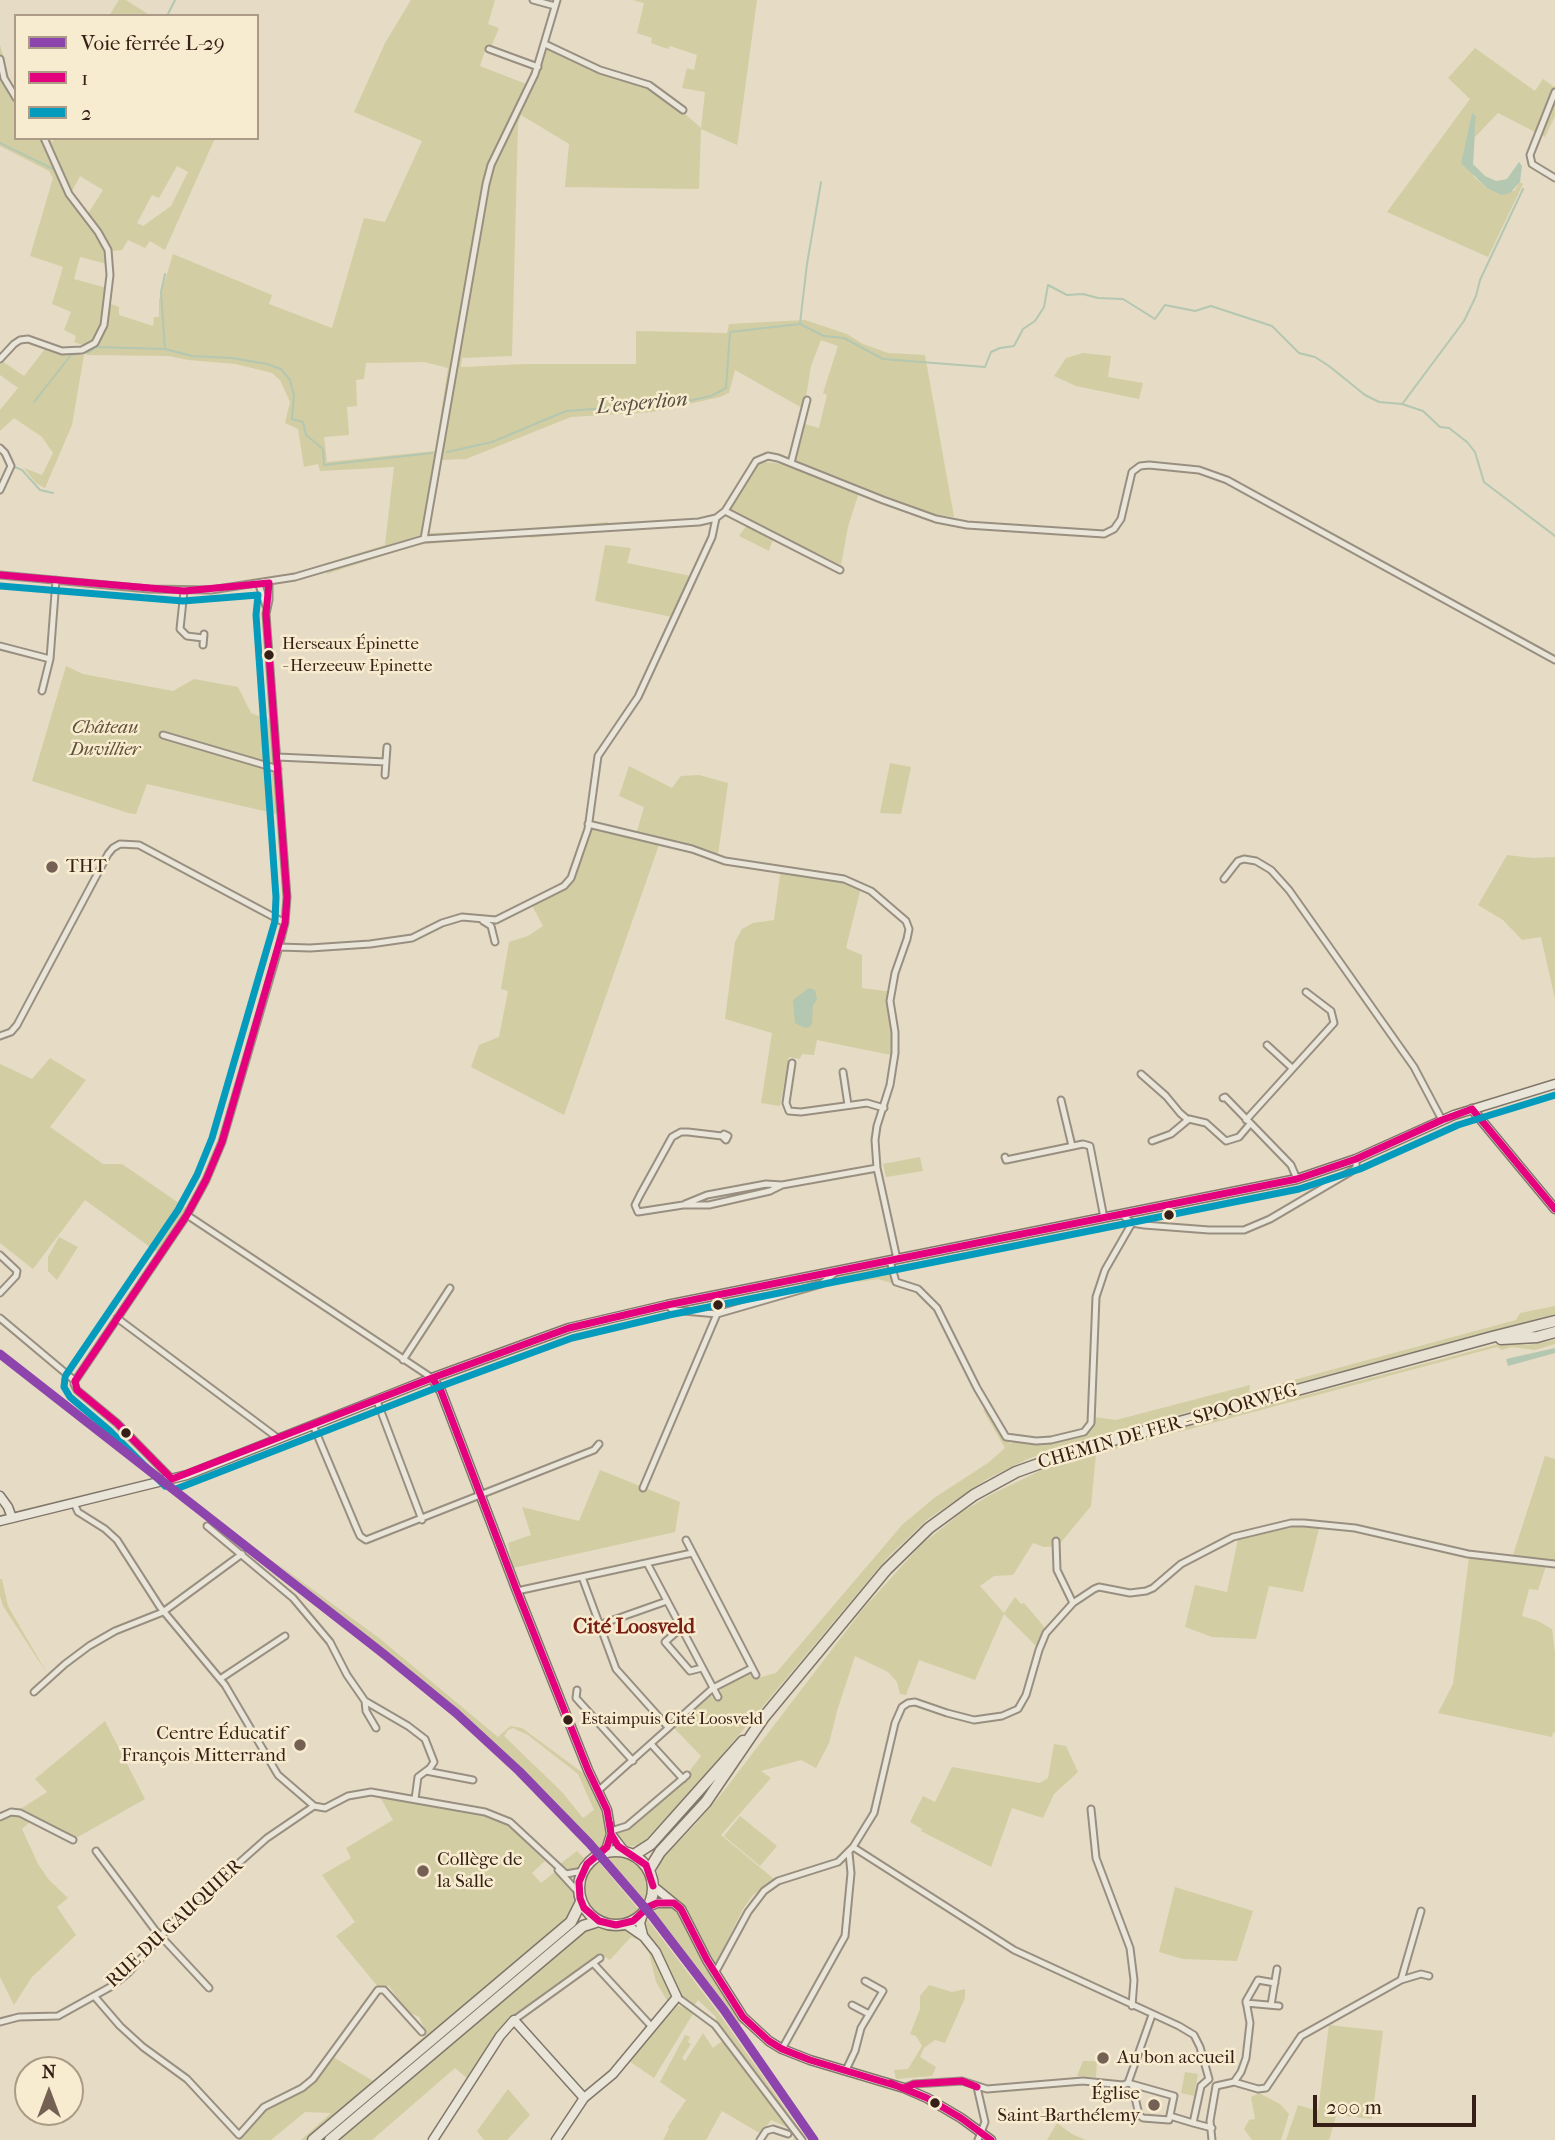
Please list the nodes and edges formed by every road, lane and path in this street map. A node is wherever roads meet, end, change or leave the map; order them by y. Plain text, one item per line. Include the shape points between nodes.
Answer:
1 (533, 0) edge
2 (556, 3) edge
3 (545, 44) junction
4 (489, 49) dead end
5 (0, 58) edge
6 (537, 67) junction
7 (1555, 92) edge
8 (14, 95) edge
9 (683, 110) dead end
10 (45, 140) edge
11 (1555, 178) edge
12 (0, 359) edge
13 (807, 400) dead end
14 (0, 449) edge
15 (790, 463) junction
16 (0, 490) edge
17 (725, 511) junction
18 (716, 518) junction
19 (424, 539) junction
20 (840, 570) dead end
21 (0, 575) edge
22 (56, 580) junction
23 (269, 583) junction
24 (258, 585) junction
25 (184, 591) junction
26 (266, 606) junction
27 (202, 645) dead end
28 (0, 646) edge
29 (50, 659) junction
30 (1555, 660) edge
31 (42, 691) dead end
32 (163, 735) dead end
33 (387, 747) dead end
34 (278, 757) junction
35 (386, 762) junction
36 (278, 769) junction
37 (385, 775) dead end
38 (588, 824) junction
39 (1224, 880) dead end
40 (481, 920) junction
41 (285, 923) junction
42 (495, 942) dead end
43 (279, 947) junction
44 (1306, 992) dead end
45 (0, 1036) edge
46 (1267, 1045) dead end
47 (792, 1063) dead end
48 (1292, 1068) junction
49 (843, 1072) dead end
50 (1141, 1074) dead end
51 (1555, 1084) edge
52 (1223, 1098) dead end
53 (1061, 1100) dead end
54 (848, 1105) junction
55 (884, 1108) junction
56 (1472, 1109) junction
57 (1187, 1119) junction
58 (1442, 1120) junction
59 (1248, 1122) junction
60 (722, 1136) dead end
61 (1152, 1141) dead end
62 (1072, 1146) junction
63 (1005, 1157) dead end
64 (1356, 1159) junction
65 (877, 1168) junction
66 (1297, 1179) junction
67 (1555, 1209) edge
68 (187, 1215) junction
69 (1122, 1215) junction
70 (1104, 1218) junction
71 (1132, 1223) junction
72 (0, 1255) edge
73 (893, 1260) junction
74 (836, 1272) junction
75 (450, 1288) dead end
76 (0, 1293) edge
77 (667, 1305) junction
78 (717, 1314) junction
79 (0, 1318) edge
80 (117, 1318) junction
81 (1555, 1321) edge
82 (1555, 1332) edge
83 (1483, 1340) junction
84 (403, 1360) junction
85 (432, 1378) junction
86 (75, 1381) junction
87 (377, 1401) junction
88 (313, 1425) junction
89 (279, 1439) junction
90 (599, 1444) dead end
91 (172, 1479) junction
92 (643, 1488) dead end
93 (481, 1495) junction
94 (0, 1496) edge
95 (74, 1502) junction
96 (12, 1518) junction
97 (422, 1520) junction
98 (0, 1521) edge
99 (207, 1526) dead end
100 (685, 1539) dead end
101 (1056, 1541) dead end
102 (692, 1553) junction
103 (242, 1554) junction
104 (647, 1563) junction
105 (1555, 1564) edge
106 (582, 1577) junction
107 (517, 1591) junction
108 (667, 1601) junction
109 (1073, 1603) junction
110 (163, 1612) junction
111 (599, 1625) junction
112 (681, 1628) junction
113 (285, 1636) dead end
114 (702, 1668) junction
115 (752, 1668) junction
116 (756, 1675) dead end
117 (220, 1679) junction
118 (713, 1688) junction
119 (577, 1690) dead end
120 (34, 1692) dead end
121 (718, 1697) dead end
122 (365, 1701) junction
123 (764, 1717) junction
124 (668, 1727) junction
125 (376, 1728) dead end
126 (651, 1744) junction
127 (633, 1761) junction
128 (426, 1771) junction
129 (473, 1780) dead end
130 (599, 1790) junction
131 (415, 1799) junction
132 (314, 1806) junction
133 (1091, 1809) dead end
134 (0, 1817) edge
135 (611, 1833) junction
136 (73, 1840) dead end
137 (853, 1847) junction
138 (96, 1851) dead end
139 (629, 1853) junction
140 (849, 1853) junction
141 (598, 1855) junction
142 (557, 1867) junction
143 (649, 1870) junction
144 (583, 1871) junction
145 (653, 1886) junction
146 (580, 1897) junction
147 (674, 1903) junction
148 (645, 1910) junction
149 (1421, 1911) dead end
150 (599, 1921) junction
151 (625, 1924) junction
152 (161, 1935) junction
153 (644, 1937) junction
154 (600, 1958) dead end
155 (593, 1963) junction
156 (1277, 1969) dead end
157 (715, 1973) junction
158 (1429, 1976) dead end
159 (1401, 1980) junction
160 (865, 1981) dead end
161 (1275, 1983) junction
162 (209, 1988) dead end
163 (94, 1997) junction
164 (677, 1997) junction
165 (1246, 2003) junction
166 (852, 2005) dead end
167 (1132, 2006) junction
168 (1271, 2006) junction
169 (1279, 2006) dead end
170 (869, 2014) junction
171 (1152, 2015) junction
172 (514, 2020) junction
173 (0, 2022) edge
174 (652, 2027) junction
175 (422, 2032) dead end
176 (433, 2046) junction
177 (782, 2049) junction
178 (846, 2070) junction
179 (1209, 2080) junction
180 (1234, 2082) junction
181 (1130, 2084) junction
182 (1216, 2086) junction
183 (977, 2087) junction
184 (904, 2088) junction
185 (584, 2098) junction
186 (1170, 2116) junction
187 (1193, 2123) junction
188 (1212, 2129) junction
189 (788, 2134) dead end
190 (981, 2136) edge
191 (241, 2137) edge
192 (313, 2140) edge
193 (330, 2140) edge
194 (433, 2140) edge
195 (556, 2140) edge
196 (760, 2140) edge
197 (802, 2140) edge
198 (991, 2140) edge
199 (1212, 2140) edge

1 - 2 street
2 - 3 street
3 - 6 street
3 - 9 street via 600,70 649,85
4 - 6 street
5 - 8 street
6 - 19 street via 486,184
7 - 11 street via 1530,155 1532,164
10 - 12 street via 65,188 108,250 104,325 95,343 82,350 62,351 28,339 20,340
13 - 15 street
14 - 16 street via 11,466
15 - 17 street via 768,456 756,461
15 - 30 street via 936,519 1095,534 1118,526 1135,468 1199,470 1227,480
17 - 18 street
17 - 20 street
18 - 19 street
18 - 38 street via 712,537 638,697 598,756
19 - 23 street
21 - 22 street
22 - 25 street
22 - 29 street
23 - 24 street
23 - 26 street
24 - 25 street
24 - 26 street
25 - 27 street via 180,629 187,636 203,636
26 - 34 street
28 - 29 street
29 - 31 street
32 - 36 street
33 - 35 street
34 - 35 street
34 - 36 street
35 - 37 street
36 - 41 street
38 - 40 street via 575,868 564,886 504,918
38 - 55 street via 725,861 844,879 871,891 900,915 909,929 891,988 895,1053
39 - 58 street via 1244,859 1272,870 1414,1067
40 - 42 street via 491,926
40 - 43 street via 462,917 412,938
41 - 43 street
41 - 45 street via 139,845 120,844 108,855 17,1026
43 - 68 street via 222,1142
44 - 48 street via 1331,1011 1334,1023
46 - 48 street
47 - 54 street via 789,1111
48 - 59 street
49 - 54 street
50 - 57 street
51 - 56 main road
52 - 59 street
53 - 62 street
54 - 55 street via 867,1103
55 - 65 street via 875,1140
56 - 58 main road
56 - 67 main road
57 - 59 street via 1206,1123 1226,1141 1239,1137
57 - 61 street via 1171,1134
58 - 64 main road
59 - 66 street via 1291,1165
60 - 65 street via 681,1132 672,1137 635,1205 638,1212 709,1205 782,1185
62 - 63 street
62 - 70 street via 1090,1146
64 - 66 main road
64 - 71 street via 1356,1168 1350,1172 1244,1230
65 - 73 street
66 - 69 main road
68 - 80 street
68 - 84 street
69 - 70 main road
69 - 71 street
70 - 73 main road
71 - 73 street via 1105,1270 1096,1297 1089,1428 1041,1441 1006,1437 937,1308 918,1289 896,1282
72 - 76 street via 17,1271
73 - 74 main road
74 - 77 main road
74 - 78 street via 821,1284
75 - 84 street
77 - 78 street via 673,1310
77 - 85 main road via 569,1328
78 - 92 street
79 - 86 street
80 - 86 street
80 - 89 street
81 - 83 highway, CHEMIN DE FER - SPOORWEG
82 - 83 highway, CHEMIN DE FER - SPOORWEG
83 - 123 highway, CHEMIN DE FER - SPOORWEG via 1052,1457 1016,1472 958,1506 897,1557
84 - 85 street
85 - 87 main road
85 - 93 main road
86 - 91 street via 77,1390
87 - 88 main road
87 - 97 street
88 - 89 main road
88 - 97 street via 364,1539
89 - 91 main road
90 - 93 street via 594,1450
91 - 95 main road
93 - 97 street
93 - 107 main road
94 - 96 main road
95 - 96 main road
95 - 110 street via 78,1512 117,1540
96 - 98 main road
99 - 103 street
100 - 102 street
101 - 109 street via 1058,1570
102 - 104 street
102 - 115 street
103 - 110 street
103 - 122 street via 281,1586 322,1632
104 - 106 street
104 - 108 street
105 - 109 street via 1485,1557 1344,1526 1291,1523 1233,1537 1181,1564 1146,1591 1100,1587
106 - 107 street
106 - 111 street
107 - 130 main road
108 - 111 street
108 - 112 street
109 - 137 street via 1042,1642 1018,1709 1002,1717 974,1720 915,1702 902,1707 874,1813
110 - 117 street
110 - 120 street via 97,1640
111 - 124 street via 616,1669
112 - 114 street
112 - 114 street via 665,1642 690,1671
113 - 117 street
114 - 118 street
115 - 116 street
115 - 118 street
117 - 132 street via 278,1775
118 - 121 street
118 - 124 street
119 - 127 street via 576,1698
122 - 125 street
122 - 128 street via 425,1739 434,1762
123 - 139 highway via 651,1844
123 - 143 highway, CHEMIN DE FER - SPOORWEG via 706,1802
124 - 126 street
126 - 127 street
126 - 135 street via 685,1777 627,1826
127 - 130 street
128 - 129 street
128 - 131 street via 415,1782
130 - 135 main road
131 - 132 street, RUE DU GAUQUIER via 367,1792 325,1808
131 - 142 street, RUE DU GAUQUIER via 485,1812 510,1822
132 - 152 street, RUE DU GAUQUIER via 267,1839
133 - 167 street via 1096,1858 1130,1948
134 - 136 street via 20,1813
135 - 139 main road
135 - 141 main road via 607,1847
137 - 140 street
137 - 167 street via 1014,1950
138 - 152 street
139 - 141 highway
139 - 143 highway
140 - 157 street via 838,1862 778,1881 764,1891
140 - 177 street via 845,1936
141 - 144 highway
142 - 144 street via 566,1874
142 - 146 street, RUE DU GAUQUIER
143 - 145 highway
144 - 146 highway
145 - 147 main road
145 - 148 highway
146 - 150 highway
146 - 176 highway via 571,1922
147 - 148 main road via 657,1903
147 - 157 main road
148 - 151 highway
148 - 153 main road via 640,1923
149 - 159 street
150 - 151 highway
150 - 176 highway via 583,1926
151 - 153 main road
152 - 162 street
152 - 163 street, RUE DU GAUQUIER via 123,1978
153 - 164 main road
154 - 155 street
155 - 172 street
155 - 174 street
156 - 161 street
157 - 177 main road via 743,2017
158 - 159 street
159 - 180 street via 1301,2036 1266,2088
160 - 170 street via 883,1991
161 - 165 street via 1258,1980
161 - 168 street
163 - 173 street, RUE DU GAUQUIER via 55,2017
163 - 191 street via 143,2047 187,2079
164 - 174 main road
164 - 197 street via 715,2025
165 - 168 street
165 - 180 street via 1250,2023 1246,2058
166 - 170 street
167 - 171 street
168 - 169 street
170 - 178 street
171 - 179 street via 1194,2035
171 - 181 street
172 - 185 main road
172 - 194 main road
174 - 185 main road via 613,2074
175 - 191 street via 384,1990 378,1990 313,2079 264,2107
176 - 192 highway
176 - 193 highway
177 - 178 main road
178 - 184 main road
179 - 182 street
179 - 187 street via 1201,2085
180 - 182 street
181 - 183 street via 1083,2081
181 - 186 street via 1174,2096
181 - 186 street via 1139,2115 1169,2120
182 - 188 street
183 - 184 street via 962,2081
183 - 190 street via 985,2122
184 - 190 main road via 928,2098
185 - 195 main road
186 - 187 street
187 - 188 street
188 - 199 street
189 - 196 street via 773,2129
190 - 198 main road

